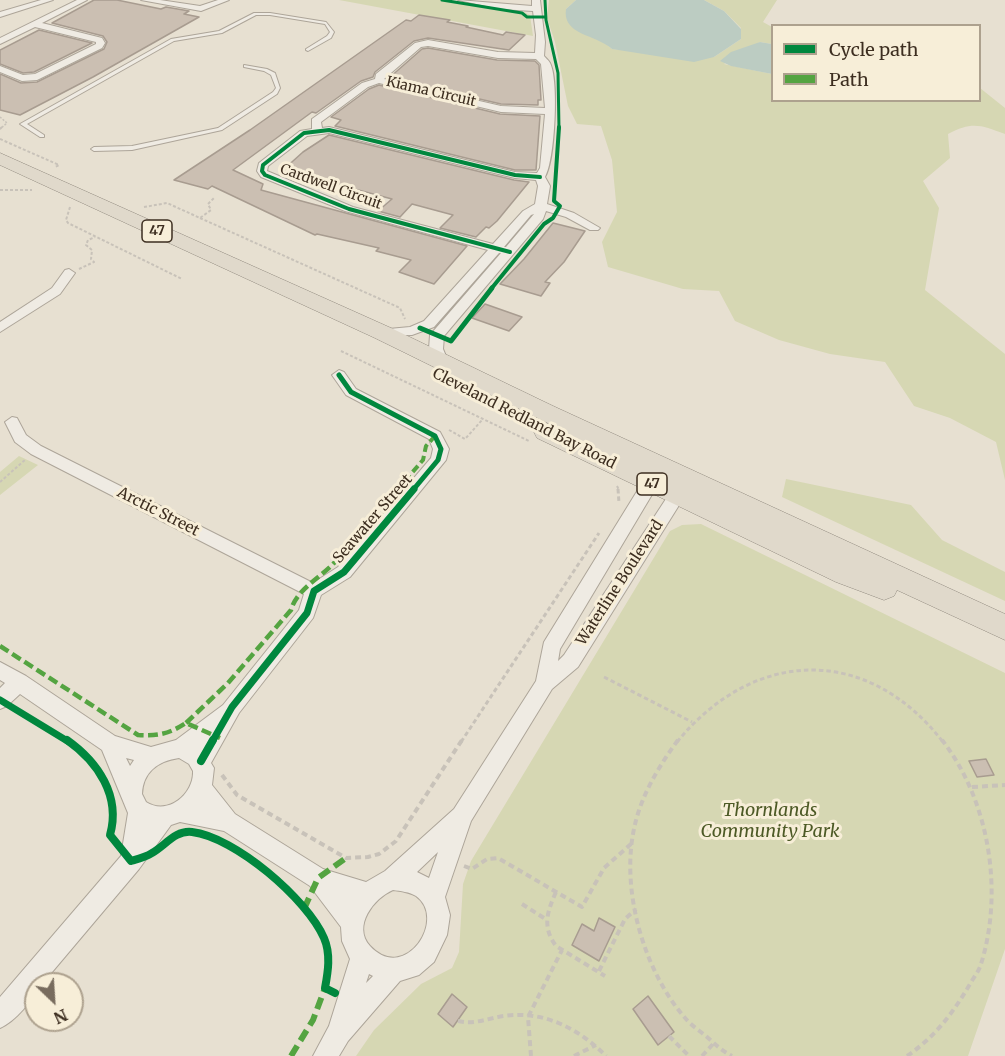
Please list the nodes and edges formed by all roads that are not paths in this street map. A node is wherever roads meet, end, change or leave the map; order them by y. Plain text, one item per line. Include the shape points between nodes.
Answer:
1 (49, 0) edge
2 (83, 0) edge
3 (145, 0) edge
4 (225, 0) edge
5 (462, 0) edge
6 (536, 4) edge
7 (0, 15) edge
8 (34, 24) junction
9 (0, 41) edge
10 (308, 50) dead end
11 (539, 56) junction
12 (246, 66) dead end
13 (0, 69) edge
14 (380, 80) junction
15 (550, 111) junction
16 (317, 130) junction
17 (42, 136) dead end
18 (94, 149) dead end
19 (0, 158) edge
20 (540, 177) junction
21 (540, 206) junction
22 (594, 228) dead end
23 (496, 249) junction
24 (510, 252) junction
25 (69, 273) road end
26 (315, 303) junction
27 (0, 328) edge
28 (383, 333) junction
29 (441, 361) junction
30 (339, 375) dead end
31 (12, 422) dead end
32 (656, 474) junction
33 (683, 486) junction
34 (314, 591) junction
35 (1005, 628) edge
36 (1005, 634) edge
37 (0, 670) edge
38 (19, 682) junction
39 (545, 683) junction
40 (0, 700) edge
41 (232, 707) junction
42 (109, 743) junction
43 (180, 749) junction
44 (152, 757) junction
45 (209, 764) junction
46 (202, 788) junction
47 (131, 790) junction
48 (139, 810) junction
49 (172, 814) junction
50 (462, 816) junction
51 (228, 821) junction
52 (131, 861) junction
53 (318, 878) junction
54 (393, 879) junction
55 (366, 893) junction
56 (434, 898) junction
57 (353, 924) junction
58 (363, 956) junction
59 (394, 970) junction
60 (0, 1016) edge
61 (339, 1032) junction
62 (325, 1056) edge

1 - 7 street
2 - 8 street
3 - 4 street via 201,9
5 - 6 street via 500,7
6 - 11 street via 542,46
8 - 9 street
8 - 13 street via 101,43 37,77 22,78
10 - 17 lane via 329,37 332,32 326,23 270,14 250,16 220,32 162,45 23,124
11 - 14 street, Kiama Circuit via 498,55 428,43 418,45 379,76
11 - 15 street via 546,64
12 - 18 lane via 273,74 278,88 220,129 132,148
14 - 15 street, Kiama Circuit via 516,111
14 - 16 street via 365,85 316,121
15 - 20 street via 545,168
16 - 20 street via 515,175
16 - 23 street, Cardwell Circuit via 304,133 263,165 265,176 349,209
19 - 26 highway, Cleveland Redland Bay Road / 47
20 - 21 street via 544,186
21 - 22 street
21 - 23 street via 527,213
21 - 24 street via 539,217
23 - 24 street, Cardwell Circuit
23 - 28 street via 429,324 411,331
24 - 29 street via 437,336 436,349
25 - 27 street via 56,291
26 - 28 highway, Cleveland Redland Bay Road / 47
26 - 32 highway, Cleveland Redland Bay Road / 47 via 370,338 516,417
28 - 29 highway, Cleveland Redland Bay Road / 47
29 - 32 highway, Cleveland Redland Bay Road / 47 via 545,412
30 - 34 street, Seawater Street via 351,392 435,436 441,449 438,460 344,572
31 - 34 street, Arctic Street via 20,438 36,450
32 - 33 highway, Cleveland Redland Bay Road / 47
32 - 39 street, Waterline Boulevard via 551,648
33 - 35 highway, Cleveland Redland Bay Road / 47
33 - 36 highway, Cleveland Redland Bay Road / 47 via 846,574
33 - 39 street, Waterline Boulevard via 570,661
34 - 41 street via 307,613
37 - 38 street
38 - 40 street
38 - 42 street
39 - 50 street, Waterline Boulevard
41 - 43 street
41 - 45 street
42 - 44 street
42 - 47 street
43 - 44 street via 165,750
43 - 45 street
44 - 47 street via 134,778
45 - 46 street
46 - 49 street via 194,801
46 - 51 street
47 - 48 street
48 - 49 street via 149,816
48 - 52 street
49 - 51 street
49 - 52 street
50 - 54 street, Waterline Boulevard
50 - 56 street, Waterline Boulevard
51 - 53 street
52 - 60 street
53 - 55 street
53 - 57 street
54 - 55 street
54 - 56 street via 416,882
55 - 57 street
56 - 59 street via 439,924 430,950 420,960
57 - 58 street via 356,947
58 - 59 street via 382,969
58 - 61 street
59 - 61 street
61 - 62 street

